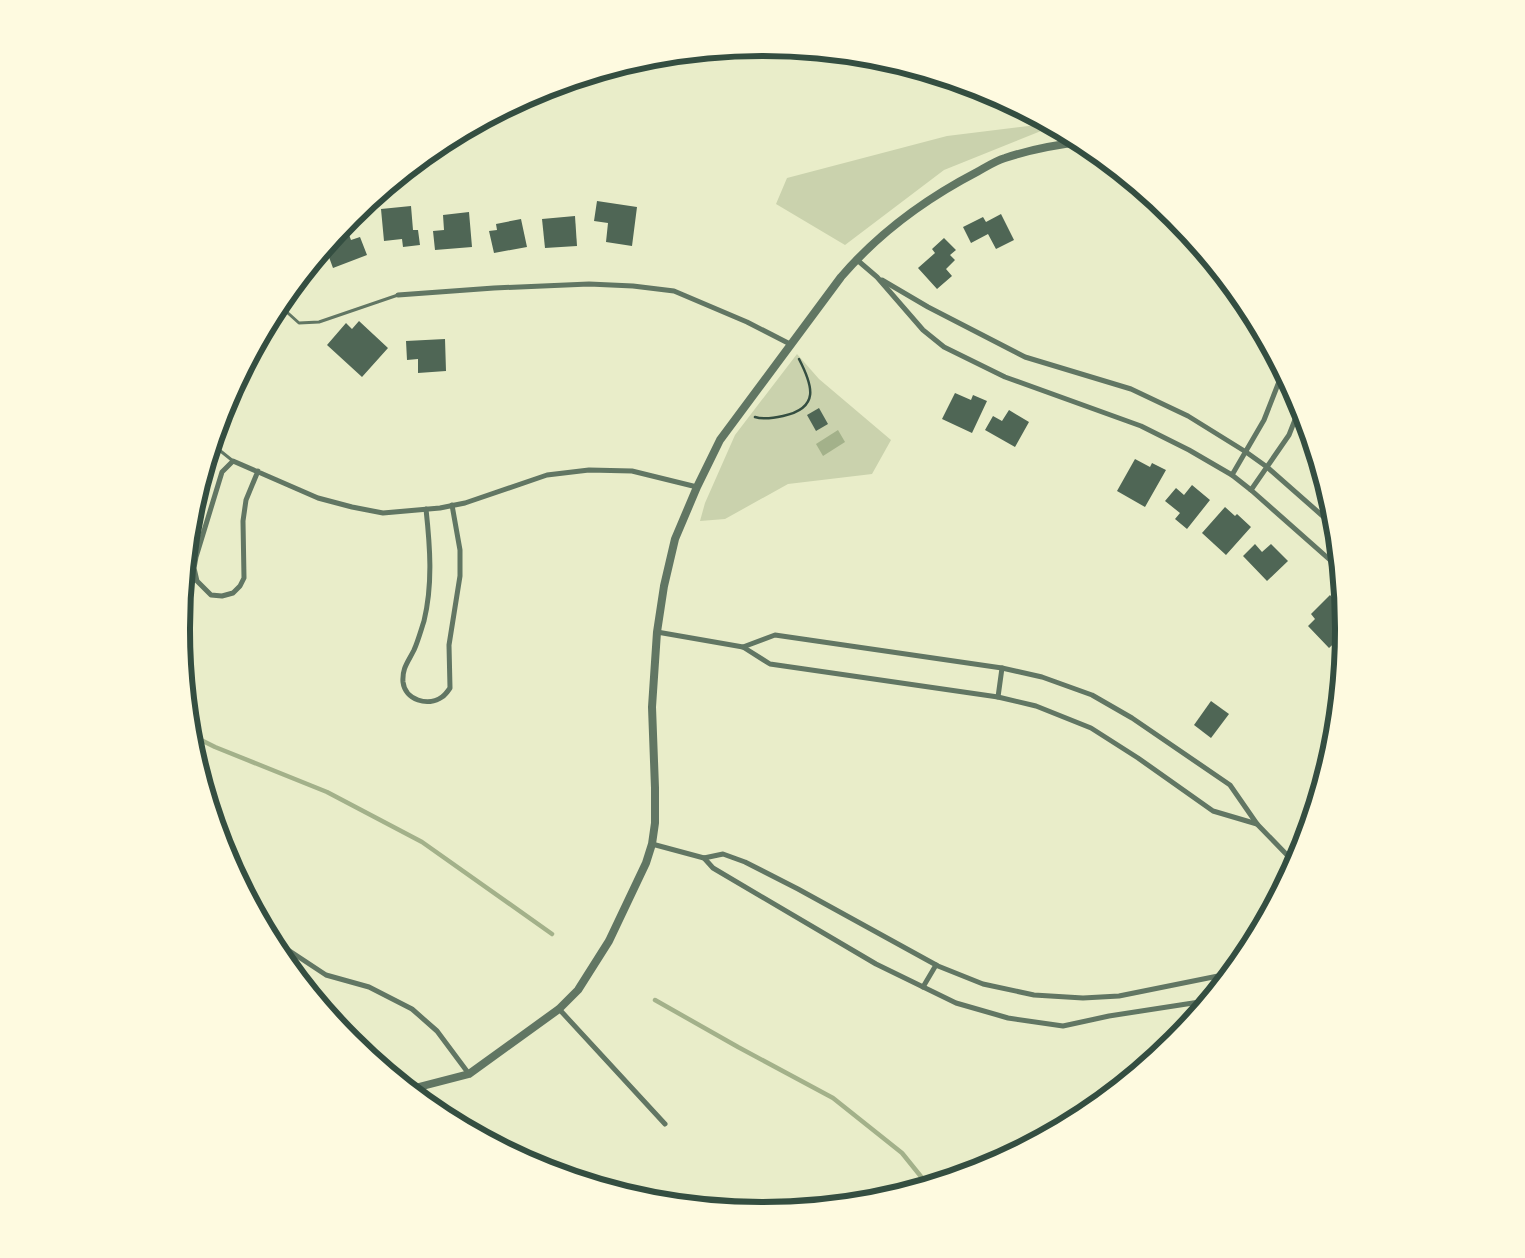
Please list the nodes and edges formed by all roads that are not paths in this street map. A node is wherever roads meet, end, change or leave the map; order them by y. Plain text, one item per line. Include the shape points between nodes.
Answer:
1 (1066, 143) edge
2 (856, 259) junction
3 (877, 277) junction
4 (398, 295) joint
5 (286, 312) edge
6 (790, 344) junction
7 (1279, 382) edge
8 (1295, 419) edge
9 (219, 449) edge
10 (1246, 452) junction
11 (233, 461) junction
12 (1266, 467) junction
13 (258, 471) junction
14 (1232, 475) junction
15 (697, 487) junction
16 (1251, 490) junction
17 (452, 505) junction
18 (426, 509) junction
19 (1324, 517) edge
20 (1331, 562) edge
21 (657, 632) junction
22 (743, 647) junction
23 (1002, 668) junction
24 (998, 697) junction
25 (1258, 824) junction
26 (652, 844) junction
27 (1288, 856) edge
28 (704, 858) junction
29 (289, 951) edge
30 (936, 965) junction
31 (1218, 976) edge
32 (923, 987) junction
33 (1197, 1002) edge
34 (559, 1009) junction
35 (468, 1074) junction
36 (419, 1087) edge
37 (665, 1124) dead end

1 - 2 street via 1003,159 952,186 893,227
2 - 3 street
2 - 6 street
3 - 10 street via 1025,357 1130,389 1188,416
3 - 14 street via 923,330 944,347 1004,377 1141,426
4 - 5 lane via 319,322 299,323
4 - 6 street via 588,284 674,291
6 - 15 street via 720,440
7 - 10 street via 1264,420
8 - 12 street via 1289,435
9 - 11 lane
10 - 12 street
10 - 14 street
11 - 13 street
11 - 13 street via 222,472 194,568 197,581 211,595 232,594 244,578 243,521 246,500
12 - 16 street
12 - 19 street
13 - 18 street via 318,498 352,507 383,513
14 - 16 street
15 - 17 street via 632,471 589,470 547,475
15 - 21 street via 675,539
16 - 20 street
17 - 18 street
17 - 18 street via 460,550 460,576 449,645 450,688 433,701 419,701 409,695 403,684 403,669 424,621 428,596 430,570
21 - 22 street
21 - 26 street via 652,707 655,788
22 - 23 street via 775,635
22 - 24 street via 770,664
23 - 24 street
23 - 25 street via 1042,677 1092,695 1132,718 1230,785
24 - 25 street via 1036,706 1091,728 1213,811
25 - 27 street
26 - 28 street
26 - 34 street via 609,941 578,990
28 - 30 street via 722,854 745,862
28 - 32 street via 713,868 868,959
29 - 35 street via 326,975 369,987 412,1009 437,1031
30 - 31 street via 982,984 1034,995 1083,998 1119,996
30 - 32 street
32 - 33 street via 956,1003 1008,1018 1063,1026
34 - 35 street
34 - 37 street
35 - 36 street

